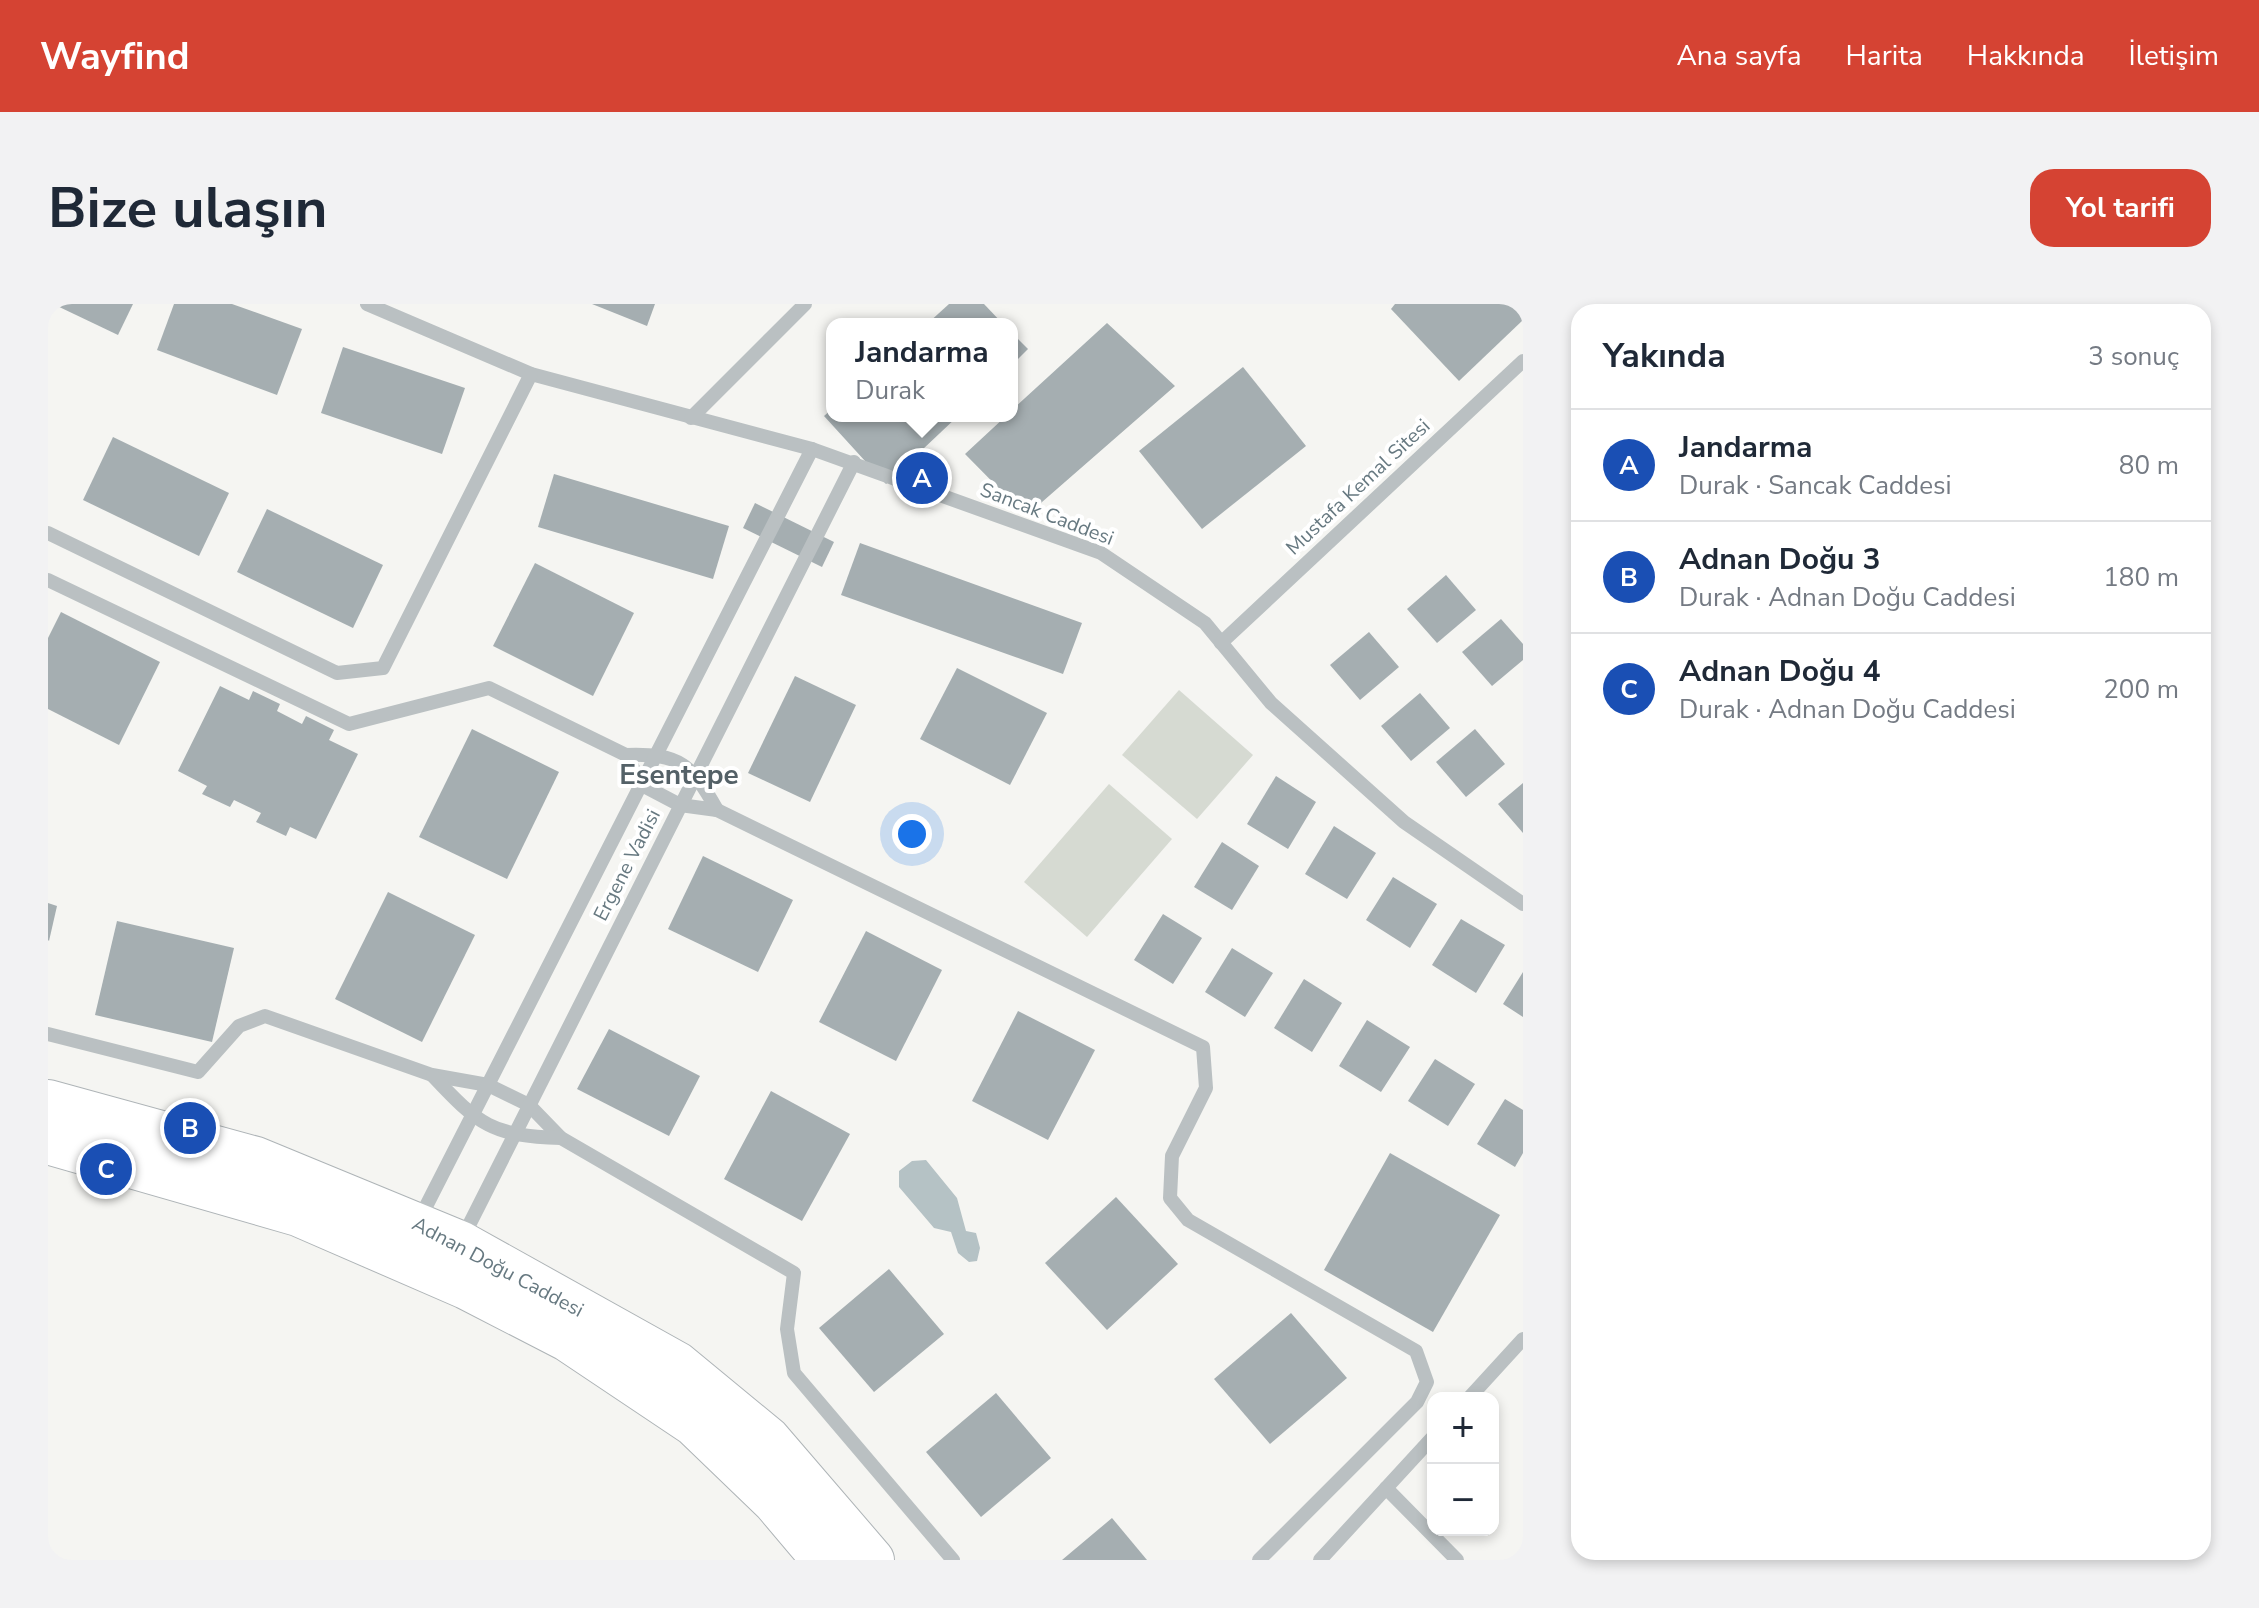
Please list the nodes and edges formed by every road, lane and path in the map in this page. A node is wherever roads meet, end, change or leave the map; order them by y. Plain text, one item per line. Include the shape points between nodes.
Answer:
1 (367, 304) edge
2 (805, 304) edge
3 (1523, 361) edge
4 (531, 374) junction
5 (691, 418) junction
6 (812, 449) junction
7 (854, 462) junction
8 (48, 533) edge
9 (48, 580) edge
10 (1221, 643) junction
11 (658, 754) junction
12 (626, 755) junction
13 (696, 772) junction
14 (642, 785) junction
15 (680, 805) junction
16 (717, 810) junction
17 (1523, 904) edge
18 (48, 1034) edge
19 (432, 1075) junction
20 (488, 1085) junction
21 (48, 1102) edge
22 (529, 1105) junction
23 (472, 1117) junction
24 (514, 1137) junction
25 (561, 1138) junction
26 (48, 1142) edge
27 (418, 1223) junction
28 (460, 1243) junction
29 (1523, 1339) edge
30 (1474, 1392) edge
31 (1427, 1444) edge
32 (1386, 1488) junction
33 (816, 1557) edge
34 (872, 1560) edge
35 (953, 1560) edge
36 (1259, 1560) edge
37 (1320, 1560) edge
38 (1457, 1560) edge

1 - 4 street, Sancak Caddesi
2 - 5 street
3 - 10 street, Mustafa Kemal Sitesi
4 - 5 street, Sancak Caddesi
4 - 8 street via 383,668 337,673
5 - 6 street, Sancak Caddesi
6 - 7 street, Sancak Caddesi
6 - 11 street, Ergene Vadisi
7 - 10 street, Sancak Caddesi via 1101,553 1205,623
7 - 13 street, Ergene Vadisi
9 - 12 street via 349,724 489,688
10 - 17 street, Sancak Caddesi via 1271,703 1404,822
11 - 12 street
11 - 13 street
11 - 14 street, Ergene Vadisi
12 - 14 street
13 - 15 street, Ergene Vadisi
13 - 16 street
14 - 15 street
14 - 20 street, Ergene Vadisi
15 - 16 street
15 - 22 street, Ergene Vadisi
16 - 36 street via 1203,1047 1206,1088 1172,1156 1170,1198 1188,1220 1416,1351 1427,1382 1417,1402
18 - 19 street via 198,1072 239,1026 265,1016
19 - 20 street
19 - 23 street
20 - 22 street
20 - 23 street, Ergene Vadisi
21 - 27 main road, Adnan Doğu Caddesi via 256,1159
22 - 24 street, Ergene Vadisi
22 - 25 street
23 - 24 street
23 - 27 street, Ergene Vadisi
24 - 25 street
24 - 28 street, Ergene Vadisi
25 - 35 street via 794,1273 787,1329 794,1373
26 - 33 main road, Adnan Doğu Caddesi via 298,1214 466,1287 567,1339 694,1424 775,1502
27 - 28 main road, Adnan Doğu Caddesi
28 - 34 main road, Adnan Doğu Caddesi via 677,1364 768,1439
29 - 30 street
31 - 32 street
32 - 37 street
32 - 38 street

